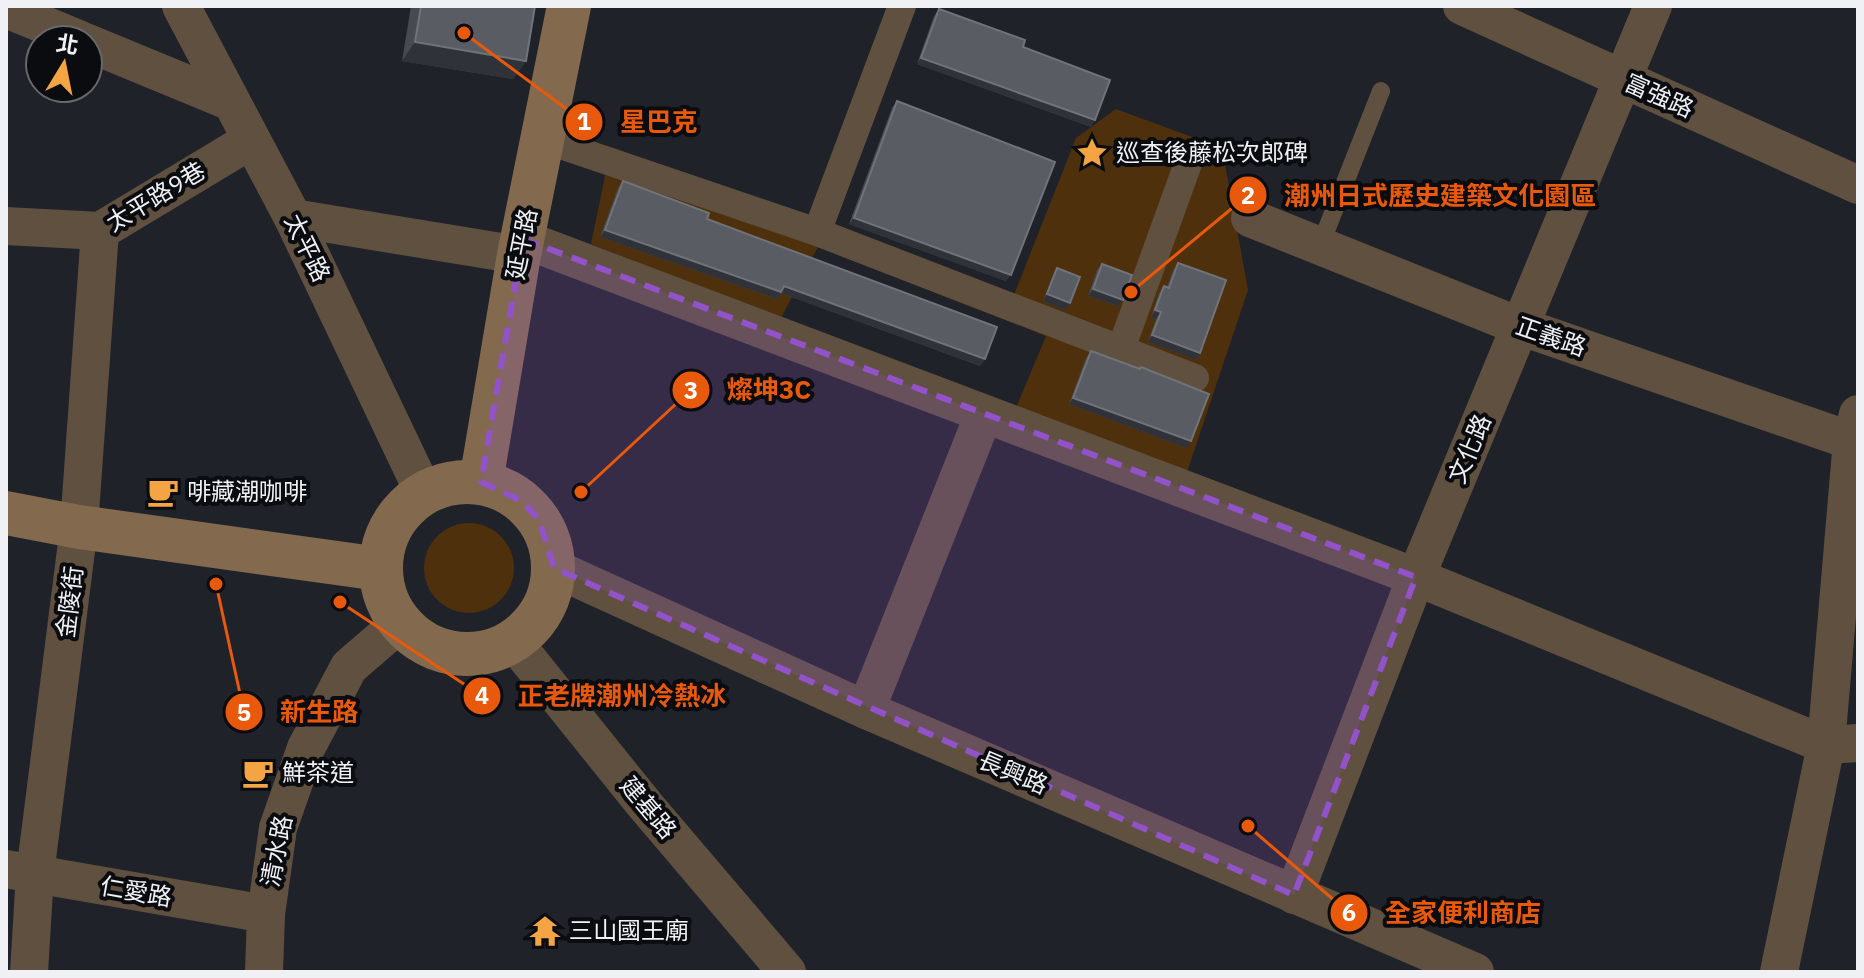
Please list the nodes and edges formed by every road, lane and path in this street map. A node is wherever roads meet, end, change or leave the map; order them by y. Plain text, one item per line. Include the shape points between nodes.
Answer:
1 (181, 6) edge
2 (569, 6) edge
3 (902, 6) edge
4 (1462, 6) edge
5 (1653, 6) edge
6 (6, 9) edge
7 (42, 24) edge
8 (104, 50) edge
9 (1622, 80) junction
10 (1381, 91) dead end
11 (231, 102) junction
12 (543, 139) junction
13 (251, 140) junction
14 (1190, 158) dead end
15 (1858, 185) edge
16 (293, 218) junction
17 (1250, 218) dead end
18 (6, 226) edge
19 (100, 231) junction
20 (817, 232) junction
21 (1320, 246) junction
22 (521, 247) junction
23 (1522, 327) junction
24 (1121, 349) junction
25 (1195, 378) dead end
26 (984, 414) junction
27 (1856, 432) edge
28 (481, 482) junction
29 (424, 493) junction
30 (6, 513) edge
31 (79, 527) junction
32 (554, 568) junction
33 (380, 569) junction
34 (1416, 577) junction
35 (400, 623) junction
36 (513, 641) junction
37 (866, 710) junction
38 (1842, 744) edge
39 (21, 872) edge
40 (1294, 895) junction
41 (266, 914) junction
42 (785, 971) edge
43 (29, 972) edge
44 (264, 972) edge
45 (1475, 972) edge
46 (1779, 972) edge

1 - 11 street, 太平路
2 - 12 main road, 延平路
3 - 20 street
4 - 9 street, 富強路
5 - 9 street, 文化路
6 - 7 street
8 - 11 street
9 - 15 street, 富強路
9 - 23 street, 文化路
10 - 21 lane
11 - 13 street, 太平路
12 - 20 street
12 - 22 main road, 延平路
13 - 16 street, 太平路
13 - 19 street, 太平路9巷
14 - 24 street
16 - 22 street
16 - 29 street, 太平路
17 - 21 street, 正義路
18 - 19 street, 太平路9巷
19 - 31 street, 金陵街
20 - 24 street
21 - 23 street, 正義路
22 - 26 street
22 - 28 main road, 延平路
23 - 27 street, 正義路
23 - 34 street, 文化路
24 - 25 street
26 - 34 street
26 - 37 street
27 - 38 street
28 - 29 main road via 457,482
28 - 32 main road via 522,501 539,520
29 - 33 main road via 396,519 384,543
30 - 31 main road
31 - 33 main road
31 - 39 street, 金陵街
32 - 36 main road via 549,597 535,622
32 - 37 street, 長興路
33 - 35 main road via 386,597
34 - 38 street
34 - 40 street, 文化路
35 - 36 main road via 441,650 466,654
35 - 41 street, 清水路 via 349,667 306,748 278,828
36 - 42 street, 建基路
37 - 40 street, 長興路
38 - 46 street
39 - 41 street, 仁愛路
39 - 43 street, 金陵街
40 - 45 street, 長興路
41 - 44 street, 清水路

